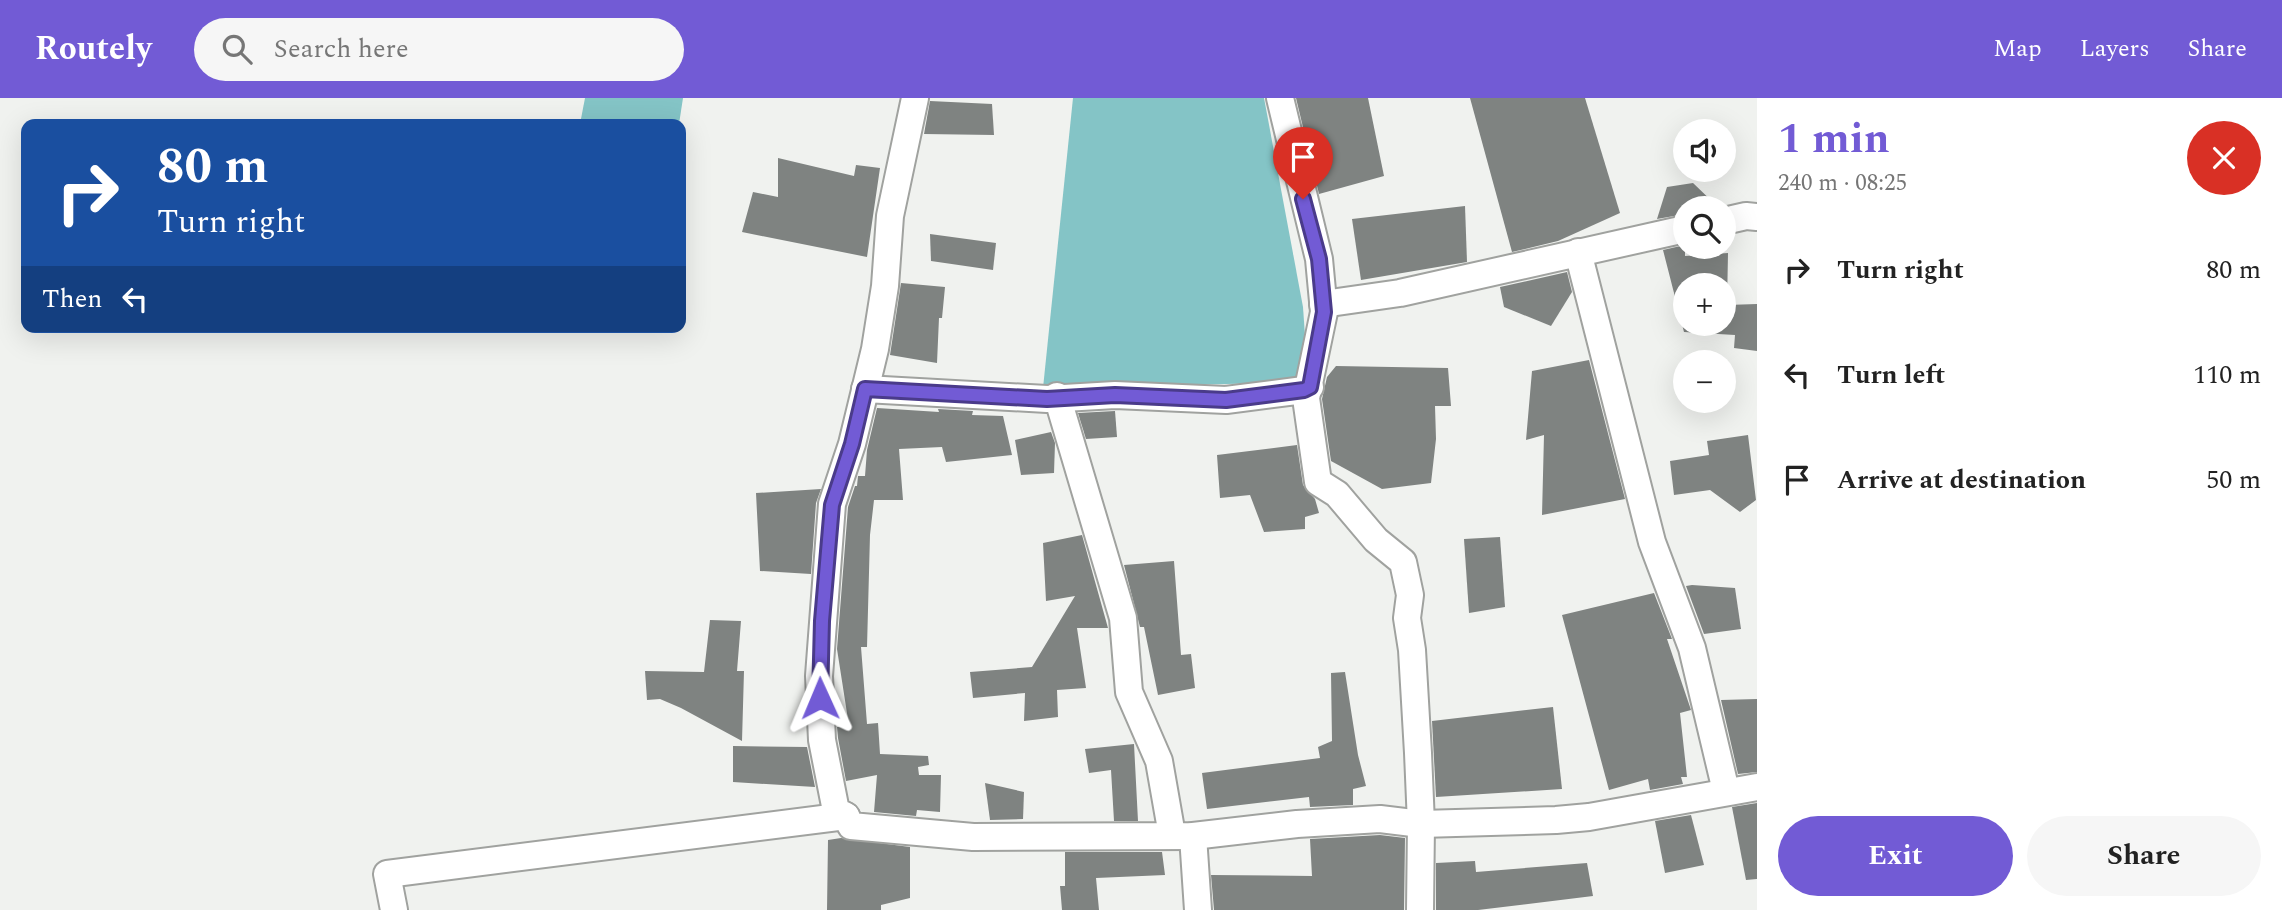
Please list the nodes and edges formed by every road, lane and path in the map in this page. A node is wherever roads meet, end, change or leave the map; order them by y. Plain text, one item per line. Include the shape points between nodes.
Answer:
1 (915, 98) edge
2 (1280, 98) edge
3 (1757, 217) edge
4 (1736, 218) edge
5 (1673, 232) edge
6 (1578, 252) junction
7 (1323, 304) junction
8 (1310, 387) junction
9 (865, 389) junction
10 (1056, 396) junction
11 (1757, 787) edge
12 (1726, 791) junction
13 (846, 817) junction
14 (1421, 824) junction
15 (1182, 836) junction
16 (394, 910) edge
17 (1198, 910) edge
18 (1420, 910) edge

1 - 9 street via 890,216 885,286
2 - 7 street via 1319,259
3 - 4 street
5 - 6 street
6 - 7 street via 1400,293
6 - 12 street via 1652,542 1692,648
7 - 8 street
8 - 10 street via 1226,400
8 - 14 street via 1306,398 1318,482 1337,494 1376,540 1403,562 1410,595 1407,618
9 - 10 street
9 - 13 street via 832,505 819,677 824,752 836,811
10 - 15 street via 1123,618 1129,692 1159,761
11 - 12 street
12 - 14 street via 1589,817
13 - 15 street via 851,825 973,837
13 - 16 street via 387,874
14 - 15 street via 1381,819
14 - 18 street
15 - 17 street

